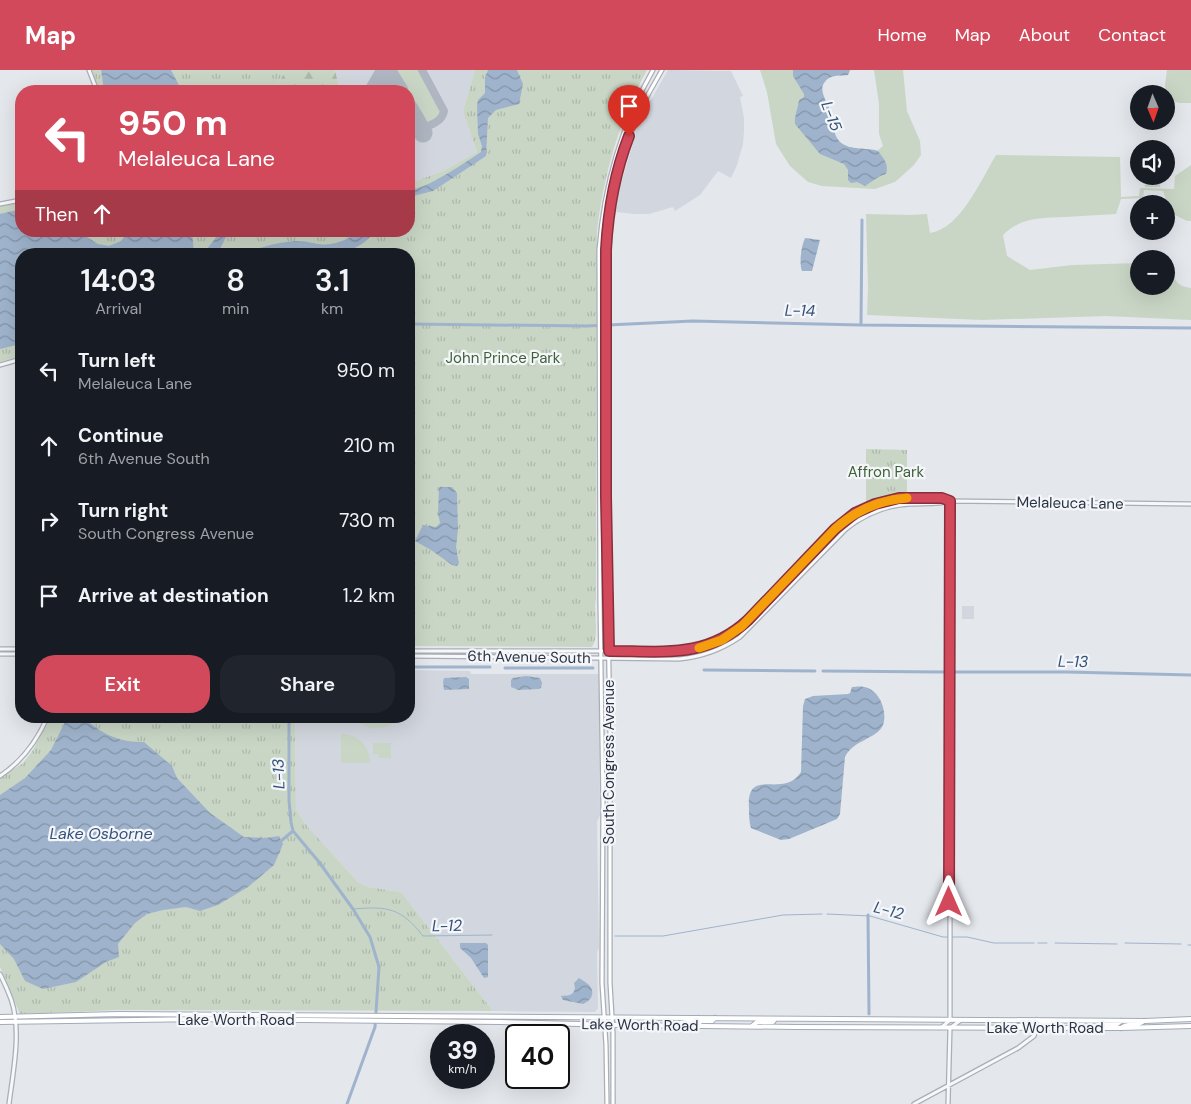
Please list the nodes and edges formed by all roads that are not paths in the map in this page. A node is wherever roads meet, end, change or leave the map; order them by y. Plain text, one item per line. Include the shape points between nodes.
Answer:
1 (89, 70) edge
2 (653, 70) edge
3 (662, 70) edge
4 (95, 85) edge
5 (640, 95) junction
6 (626, 145) junction
7 (15, 201) edge
8 (0, 204) edge
9 (15, 361) edge
10 (0, 365) edge
11 (601, 484) junction
12 (601, 497) junction
13 (606, 497) junction
14 (950, 501) junction
15 (1191, 504) edge
16 (606, 508) junction
17 (862, 509) joint
18 (864, 516) joint
19 (15, 648) edge
20 (0, 649) edge
21 (415, 651) edge
22 (601, 651) junction
23 (609, 651) junction
24 (0, 654) edge
25 (15, 654) edge
26 (415, 656) edge
27 (601, 658) junction
28 (609, 658) junction
29 (45, 723) edge
30 (0, 776) edge
31 (0, 974) edge
32 (348, 1015) junction
33 (0, 1017) edge
34 (15, 1017) junction
35 (605, 1017) junction
36 (611, 1017) junction
37 (698, 1018) junction
38 (715, 1018) junction
39 (775, 1018) junction
40 (323, 1020) junction
41 (950, 1020) junction
42 (962, 1020) junction
43 (1037, 1020) junction
44 (1058, 1020) junction
45 (1191, 1020) edge
46 (1121, 1021) junction
47 (1144, 1021) junction
48 (0, 1022) edge
49 (15, 1023) junction
50 (605, 1024) junction
51 (612, 1025) junction
52 (675, 1025) junction
53 (696, 1026) junction
54 (752, 1026) junction
55 (1191, 1026) edge
56 (941, 1027) junction
57 (950, 1028) junction
58 (1013, 1028) junction
59 (1037, 1028) junction
60 (1098, 1028) junction
61 (1121, 1028) junction
62 (949, 1086) junction
63 (9, 1104) edge
64 (607, 1104) edge
65 (613, 1104) edge
66 (914, 1104) edge
67 (948, 1104) edge

1 - 4 street
2 - 5 main road, South Congress Avenue
3 - 6 main road, South Congress Avenue
5 - 6 main road via 624,139
5 - 11 main road, South Congress Avenue via 612,168 599,250
6 - 13 main road, South Congress Avenue via 614,186 607,236
7 - 8 street
9 - 10 street
11 - 12 main road, South Congress Avenue
11 - 13 main road
12 - 16 main road
12 - 22 main road, South Congress Avenue
13 - 16 main road, South Congress Avenue
14 - 15 street, Melaleuca Lane
14 - 17 street, Melaleuca Lane via 942,498 899,498
14 - 18 street, Melaleuca Lane via 894,506
14 - 41 street
16 - 23 main road, South Congress Avenue
17 - 23 street, 6th Avenue South via 835,529 748,620 722,640 684,651
18 - 28 street, 6th Avenue South via 846,529 740,638 726,646 687,658
19 - 20 street
21 - 22 street, 6th Avenue South
22 - 23 street, 6th Avenue South
22 - 27 main road, South Congress Avenue
23 - 28 main road, South Congress Avenue
24 - 25 street
26 - 27 street, 6th Avenue South
27 - 28 street, 6th Avenue South
27 - 35 main road, South Congress Avenue via 602,983
28 - 36 main road, South Congress Avenue
29 - 30 street via 29,750
31 - 34 street
32 - 34 main road, Lake Worth Road
32 - 35 main road, Lake Worth Road
32 - 40 main road
33 - 34 main road, Lake Worth Road
34 - 49 street
35 - 36 main road, Lake Worth Road
35 - 50 main road, South Congress Avenue
36 - 37 main road, Lake Worth Road
36 - 51 main road, South Congress Avenue
37 - 38 main road, Lake Worth Road
37 - 52 main road
38 - 39 main road, Lake Worth Road
38 - 53 main road via 701,1021
39 - 41 main road, Lake Worth Road
39 - 54 main road via 773,1022 757,1022
40 - 49 main road, Lake Worth Road
40 - 50 main road, Lake Worth Road
41 - 42 main road, Lake Worth Road
41 - 56 street
42 - 43 main road, Lake Worth Road
42 - 57 street
43 - 44 main road, Lake Worth Road
43 - 58 main road via 1034,1025
44 - 46 main road, Lake Worth Road
44 - 59 main road via 1040,1024
45 - 47 main road, Lake Worth Road
46 - 47 main road, Lake Worth Road
46 - 60 main road
47 - 61 main road
48 - 49 main road, Lake Worth Road
49 - 63 street via 16,1049
50 - 51 main road, Lake Worth Road
50 - 64 main road, South Congress Avenue
51 - 52 main road, Lake Worth Road
51 - 65 main road, South Congress Avenue
52 - 53 main road, Lake Worth Road
53 - 54 main road, Lake Worth Road
54 - 56 main road, Lake Worth Road
55 - 61 main road, Lake Worth Road
56 - 57 main road, Lake Worth Road
57 - 58 main road, Lake Worth Road
57 - 62 street
58 - 59 main road, Lake Worth Road
59 - 60 main road, Lake Worth Road
59 - 62 street via 1034,1036 1018,1048
60 - 61 main road, Lake Worth Road
62 - 66 street
62 - 67 street

